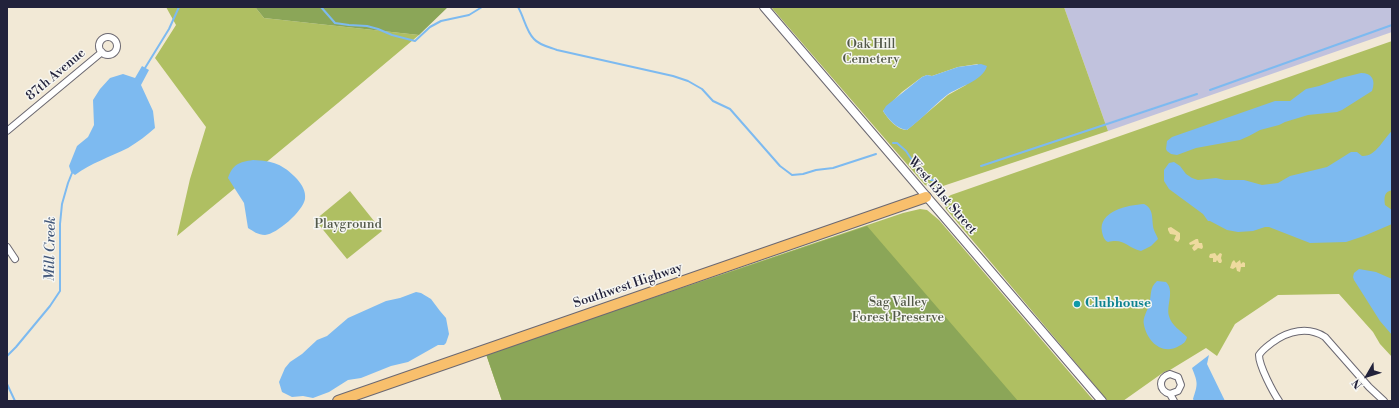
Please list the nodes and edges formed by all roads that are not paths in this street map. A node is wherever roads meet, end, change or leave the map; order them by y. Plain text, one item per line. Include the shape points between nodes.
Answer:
1 (764, 7) edge
2 (102, 52) dead end
3 (7, 131) edge
4 (926, 196) junction
5 (7, 247) edge
6 (15, 259) dead end
7 (1170, 394) dead end
8 (1277, 400) edge
9 (338, 401) edge
10 (1102, 401) edge
11 (1174, 401) edge
12 (1384, 401) edge

1 - 4 street, West 131st Street
2 - 3 street, 87th Avenue
4 - 9 main road, Southwest Highway
4 - 10 street, West 131st Street
5 - 6 street
7 - 11 street
8 - 12 street via 1259,359 1262,352 1282,336 1302,331 1318,333 1330,341

